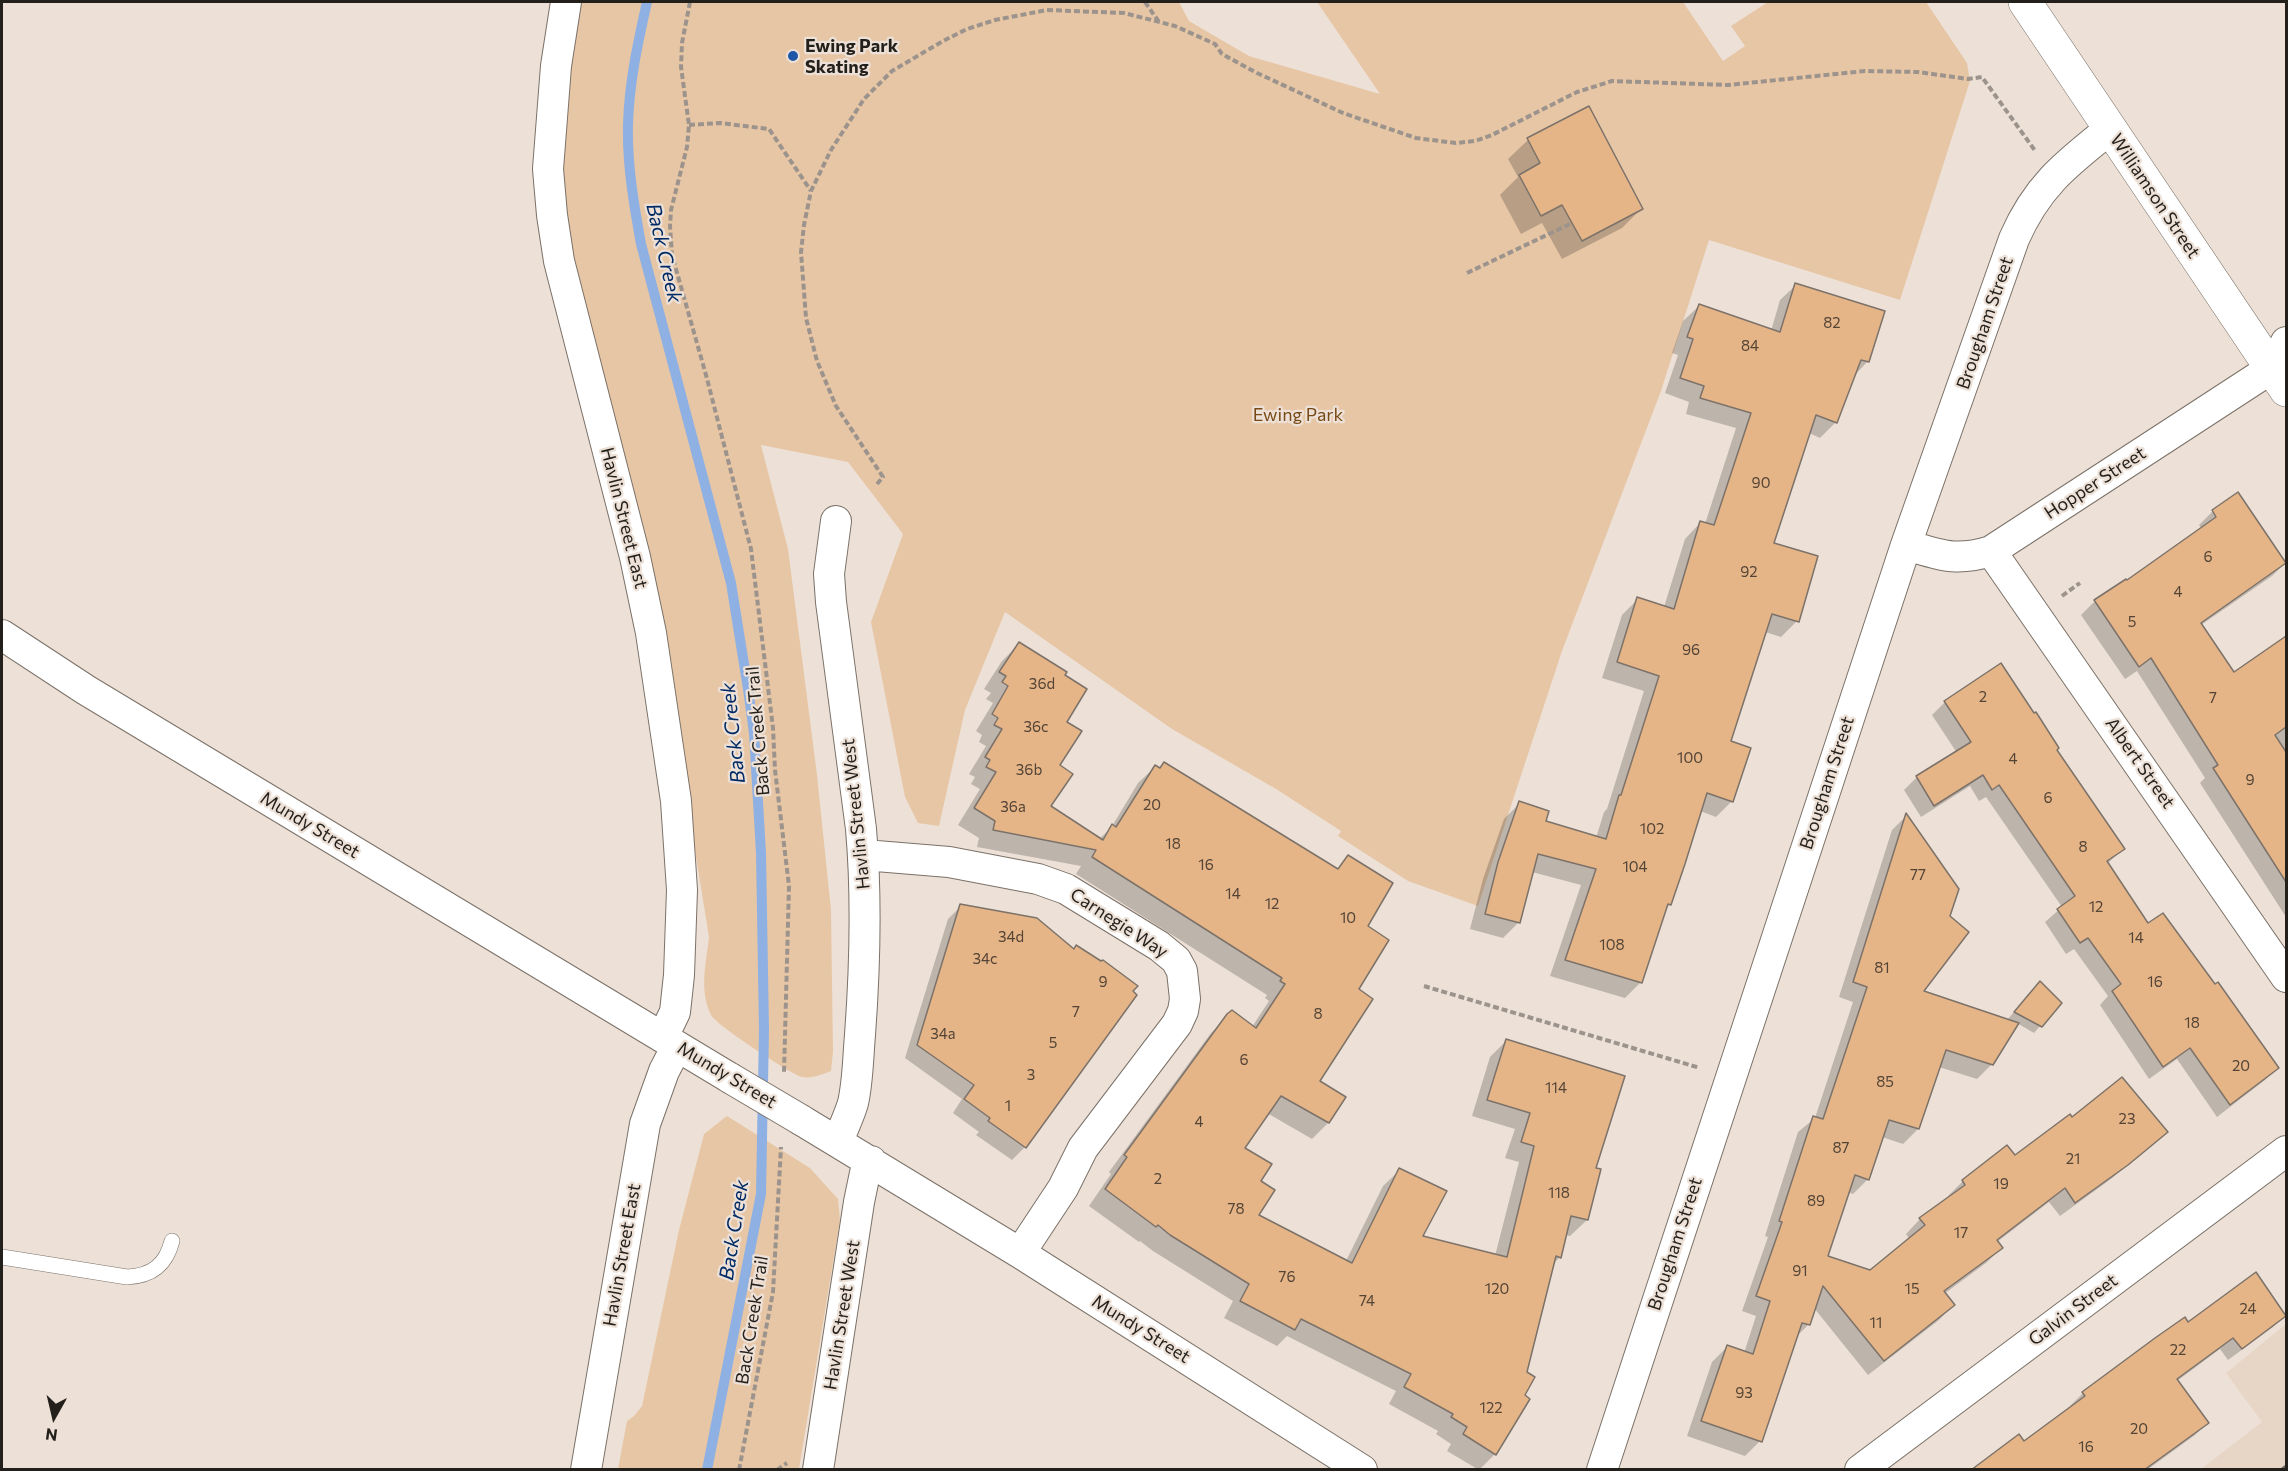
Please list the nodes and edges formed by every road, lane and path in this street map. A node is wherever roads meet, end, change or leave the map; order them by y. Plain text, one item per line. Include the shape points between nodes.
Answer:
1 (566, 2) edge
2 (690, 2) edge
3 (1145, 2) edge
4 (2025, 2) edge
5 (1159, 22) junction
6 (689, 125) junction
7 (2110, 129) junction
8 (2036, 153) dead end
9 (812, 191) junction
10 (1572, 223) dead end
11 (1467, 273) dead end
12 (2283, 367) edge
13 (877, 484) dead end
14 (836, 520) dead end
15 (1906, 545) junction
16 (1991, 551) junction
17 (2, 635) edge
18 (2, 659) edge
19 (86, 690) junction
20 (864, 855) junction
21 (2286, 977) edge
22 (1425, 987) dead end
23 (670, 1042) junction
24 (1729, 1077) junction
25 (784, 1081) dead end
26 (791, 1129) junction
27 (837, 1141) junction
28 (2286, 1151) edge
29 (871, 1161) junction
30 (172, 1241) dead end
31 (1020, 1253) junction
32 (2, 1257) edge
33 (586, 1470) edge
34 (739, 1470) edge
35 (818, 1470) edge
36 (1362, 1470) edge
37 (1602, 1470) edge
38 (1860, 1470) edge

1 - 23 street, Havlin Street East via 551,120 548,169 552,215 559,261 635,557 651,633 676,801 682,890 680,975
2 - 6 path, Back Creek Trail via 681,67
3 - 5 path
4 - 7 street, Williamson Street
5 - 8 path via 1215,44 1222,54 1255,72 1343,113 1436,142 1456,143 1492,135 1577,92 1612,81 1728,85 1890,71 1983,77
5 - 9 path via 1124,13 1047,10 995,20 943,40 891,71 864,99 831,150
6 - 9 path via 720,123 769,129
6 - 25 path, Back Creek Trail via 671,210 672,255 751,549 755,578 789,886
7 - 12 street, Williamson Street
7 - 15 street, Brougham Street via 2054,176 2022,222
9 - 13 path via 801,252 806,318 817,361 836,406 883,477
10 - 11 path
12 - 16 street, Hopper Street
14 - 20 street, Havlin Street West via 829,562 830,593
15 - 16 street, Hopper Street via 1957,558
15 - 24 street, Brougham Street
16 - 21 street, Albert Street
17 - 19 street, Mundy Street
18 - 19 street, Mundy Street
19 - 23 street, Mundy Street
20 - 27 street, Havlin Street West via 862,1011 855,1089 850,1114
20 - 31 street, Carnegie Way via 949,862 1056,884 1159,946 1176,960 1182,971 1185,999 1177,1024 1083,1148 1063,1188
22 - 24 path
23 - 26 street, Mundy Street, bridge via 730,1078
23 - 33 street, Havlin Street East via 645,1124
24 - 37 street, Brougham Street
26 - 27 street, Mundy Street
26 - 34 path, Back Creek Trail via 773,1292
27 - 29 street, Mundy Street
28 - 38 street, Galvin Street
29 - 31 street, Mundy Street
29 - 35 street, Havlin Street West via 861,1195
30 - 32 lane via 164,1262 141,1276
31 - 36 street, Mundy Street

